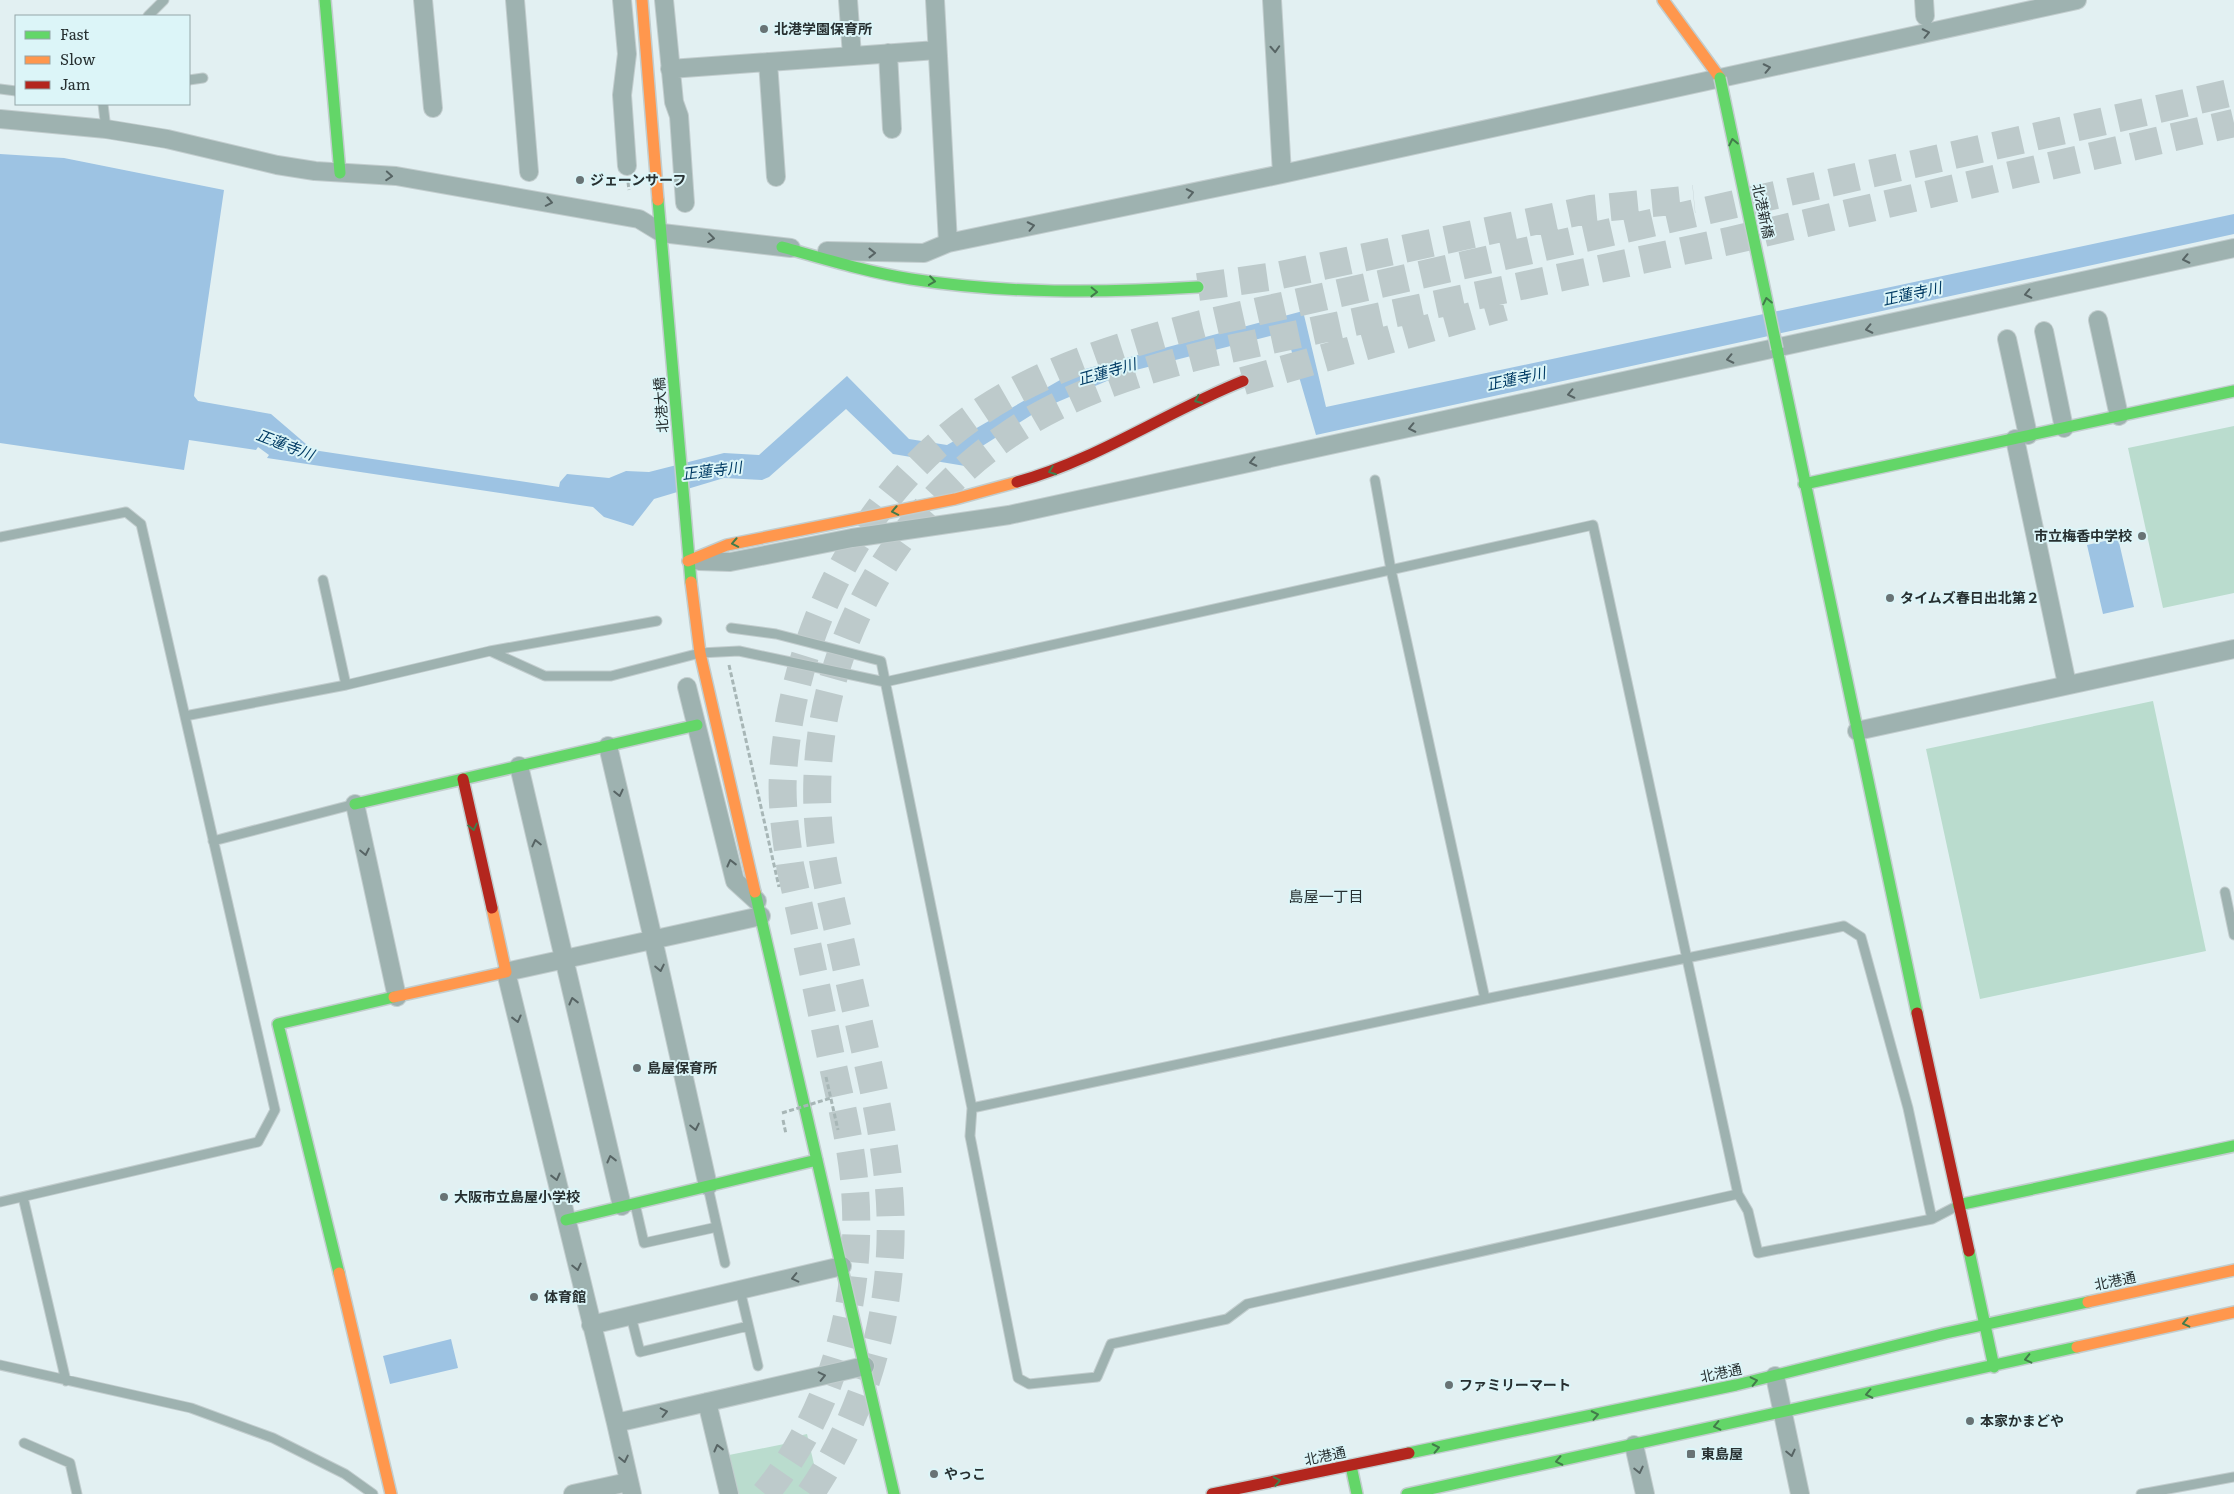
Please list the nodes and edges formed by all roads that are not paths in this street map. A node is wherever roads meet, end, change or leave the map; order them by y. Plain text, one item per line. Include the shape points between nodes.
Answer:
1 (164, 0) edge
2 (325, 0) edge
3 (423, 0) edge
4 (515, 0) edge
5 (622, 0) edge
6 (642, 0) edge
7 (664, 0) edge
8 (848, 0) edge
9 (935, 0) edge
10 (1272, 0) edge
11 (1663, 0) edge
12 (2077, 0) edge
13 (149, 15) edge
14 (937, 50) junction
15 (888, 53) junction
16 (852, 56) junction
17 (768, 62) junction
18 (670, 69) junction
19 (203, 78) dead end
20 (1720, 78) junction
21 (190, 80) edge
22 (0, 89) edge
23 (15, 91) edge
24 (103, 105) edge
25 (433, 108) dead end
26 (0, 119) edge
27 (106, 128) junction
28 (892, 129) dead end
29 (627, 166) dead end
30 (529, 172) dead end
31 (340, 173) junction
32 (1282, 174) junction
33 (776, 177) dead end
34 (685, 203) dead end
35 (663, 240) junction
36 (948, 244) junction
37 (782, 247) junction
38 (2234, 248) edge
39 (1198, 287) tunnel mouth
40 (2098, 320) dead end
41 (2044, 331) dead end
42 (2006, 339) dead end
43 (1777, 349) junction
44 (1243, 381) tunnel mouth
45 (2234, 391) edge
46 (2119, 416) junction
47 (2064, 428) junction
48 (2021, 437) junction
49 (1376, 480) dead end
50 (1804, 484) junction
51 (0, 537) edge
52 (688, 561) junction
53 (1391, 570) junction
54 (323, 580) dead end
55 (657, 621) dead end
56 (731, 628) dead end
57 (2234, 650) edge
58 (490, 651) junction
59 (700, 653) junction
60 (886, 682) junction
61 (346, 684) junction
62 (2067, 684) junction
63 (687, 687) dead end
64 (185, 716) junction
65 (697, 725) junction
66 (1856, 731) junction
67 (608, 746) junction
68 (519, 766) junction
69 (463, 779) junction
70 (355, 804) junction
71 (213, 840) junction
72 (2225, 892) dead end
73 (759, 909) junction
74 (2234, 935) edge
75 (653, 939) junction
76 (1687, 958) junction
77 (563, 959) junction
78 (506, 972) junction
79 (397, 997) junction
80 (1485, 999) junction
81 (972, 1108) junction
82 (2234, 1146) edge
83 (818, 1160) junction
84 (708, 1186) junction
85 (1738, 1194) junction
86 (23, 1197) junction
87 (0, 1202) edge
88 (628, 1205) junction
89 (1958, 1205) junction
90 (566, 1220) junction
91 (1932, 1220) junction
92 (717, 1227) junction
93 (725, 1263) dead end
94 (842, 1266) junction
95 (2234, 1270) edge
96 (740, 1290) junction
97 (2234, 1312) edge
98 (631, 1316) junction
99 (591, 1325) junction
100 (1985, 1325) junction
101 (748, 1326) junction
102 (0, 1365) edge
103 (758, 1366) dead end
104 (865, 1366) junction
105 (1994, 1366) junction
106 (1775, 1376) junction
107 (66, 1381) junction
108 (707, 1402) junction
109 (1782, 1412) junction
110 (616, 1423) junction
111 (24, 1443) dead end
112 (1634, 1445) junction
113 (1352, 1466) junction
114 (2234, 1477) edge
115 (630, 1488) edge
116 (76, 1494) edge
117 (373, 1494) edge
118 (391, 1494) edge
119 (573, 1494) edge
120 (729, 1494) edge
121 (894, 1494) edge
122 (1212, 1494) edge
123 (1357, 1494) edge
124 (1407, 1494) edge
125 (1645, 1494) edge
126 (1800, 1494) edge
127 (2141, 1494) edge

1 - 13 lane
2 - 31 main road
3 - 25 street
4 - 30 street
5 - 29 street via 627,54 622,95
6 - 35 main road, 北港大橋
7 - 18 street
8 - 16 street
9 - 14 street
10 -> 32 street
11 - 20 main road
20 -> 12 street
14 - 15 street
14 - 36 street
15 - 16 street
15 - 28 street
16 - 17 street
17 - 18 street
17 - 33 street
18 - 34 street via 679,116
19 - 21 lane
20 - 32 street
43 -> 20 main road, 北港新橋, bridge
22 - 23 lane
24 - 27 lane
26 - 27 street
27 - 31 street via 277,165
31 -> 35 street via 396,176 639,219
36 -> 32 street
35 -> 37 street
35 - 52 main road, 北港大橋
37 -> 36 street via 924,253
37 -> 39 main road via 869,271 937,282 1068,291 1135,292
38 -> 43 street
40 - 46 street
41 - 47 street
42 - 48 street
43 - 50 main road, 北港新橋
43 -> 52 street via 1009,515 852,538 730,562
44 -> 52 main road via 1199,399 1092,455 1045,474 955,499 727,545
45 - 46 main road
46 - 47 main road
47 - 48 main road
48 - 50 main road
48 - 62 street
49 - 53 lane
50 - 66 main road, 北港新橋
51 - 64 lane via 126,512 141,524
52 - 59 main road, 北港大橋
53 - 60 lane
53 - 76 lane via 1594,524
53 - 80 lane
54 - 61 lane
55 - 58 lane
56 - 60 lane via 776,634 881,661
57 - 62 street
58 - 59 lane via 545,676 611,676
58 - 61 lane
59 - 60 lane via 739,651
59 - 73 main road, 北港大橋
60 - 81 lane
61 - 64 lane
62 - 66 street
63 - 65 street
64 - 71 lane
65 - 67 main road
73 -> 65 street via 735,881
66 - 89 main road, 北港新橋
67 - 68 main road
67 -> 75 street
68 - 69 main road
77 -> 68 street
69 - 70 main road
69 -> 78 main road
70 - 71 lane
70 -> 79 street
71 - 86 lane via 275,1110 258,1142
72 - 74 lane
73 - 75 street
73 - 83 main road, 北港大橋
75 - 77 street
75 -> 84 street
76 - 80 lane
76 - 85 lane
76 - 91 lane via 1844,926 1861,937 1908,1108
77 - 78 street
88 -> 77 street
78 - 79 main road
78 -> 90 street
79 - 118 main road via 278,1024
80 - 81 lane
81 - 85 lane via 970,1136 1018,1378 1029,1384 1097,1377 1111,1344 1228,1319 1247,1304
82 - 89 main road
83 - 84 main road
83 - 94 main road, 北港大橋
84 - 88 main road
84 - 92 lane
85 - 91 lane via 1748,1211 1758,1253
86 - 87 lane
86 - 107 lane
88 - 90 main road
88 - 92 lane via 644,1244
89 - 91 lane
89 - 100 main road, 北港新橋
90 -> 99 street
92 - 93 lane
94 -> 96 street
94 - 104 main road, 北港大橋
95 - 100 main road, 北港通
96 - 98 street
96 - 101 lane
97 -> 105 main road
98 - 99 street
98 - 101 lane via 640,1352
99 - 110 street
100 - 105 main road, 北港新橋
100 - 106 main road, 北港通
101 - 103 lane
102 - 107 lane
108 -> 104 street
104 - 121 main road, 北港大橋
105 -> 109 main road
106 - 109 street
113 -> 106 main road, 北港通
107 - 117 lane via 191,1408 264,1435 345,1474
110 -> 108 street
120 -> 108 street
109 -> 112 main road
109 -> 126 street
110 -> 115 street
111 - 116 lane via 70,1463
112 -> 124 main road
112 -> 125 street
122 -> 113 main road, 北港通
113 - 123 main road
114 - 127 lane
115 - 119 street

